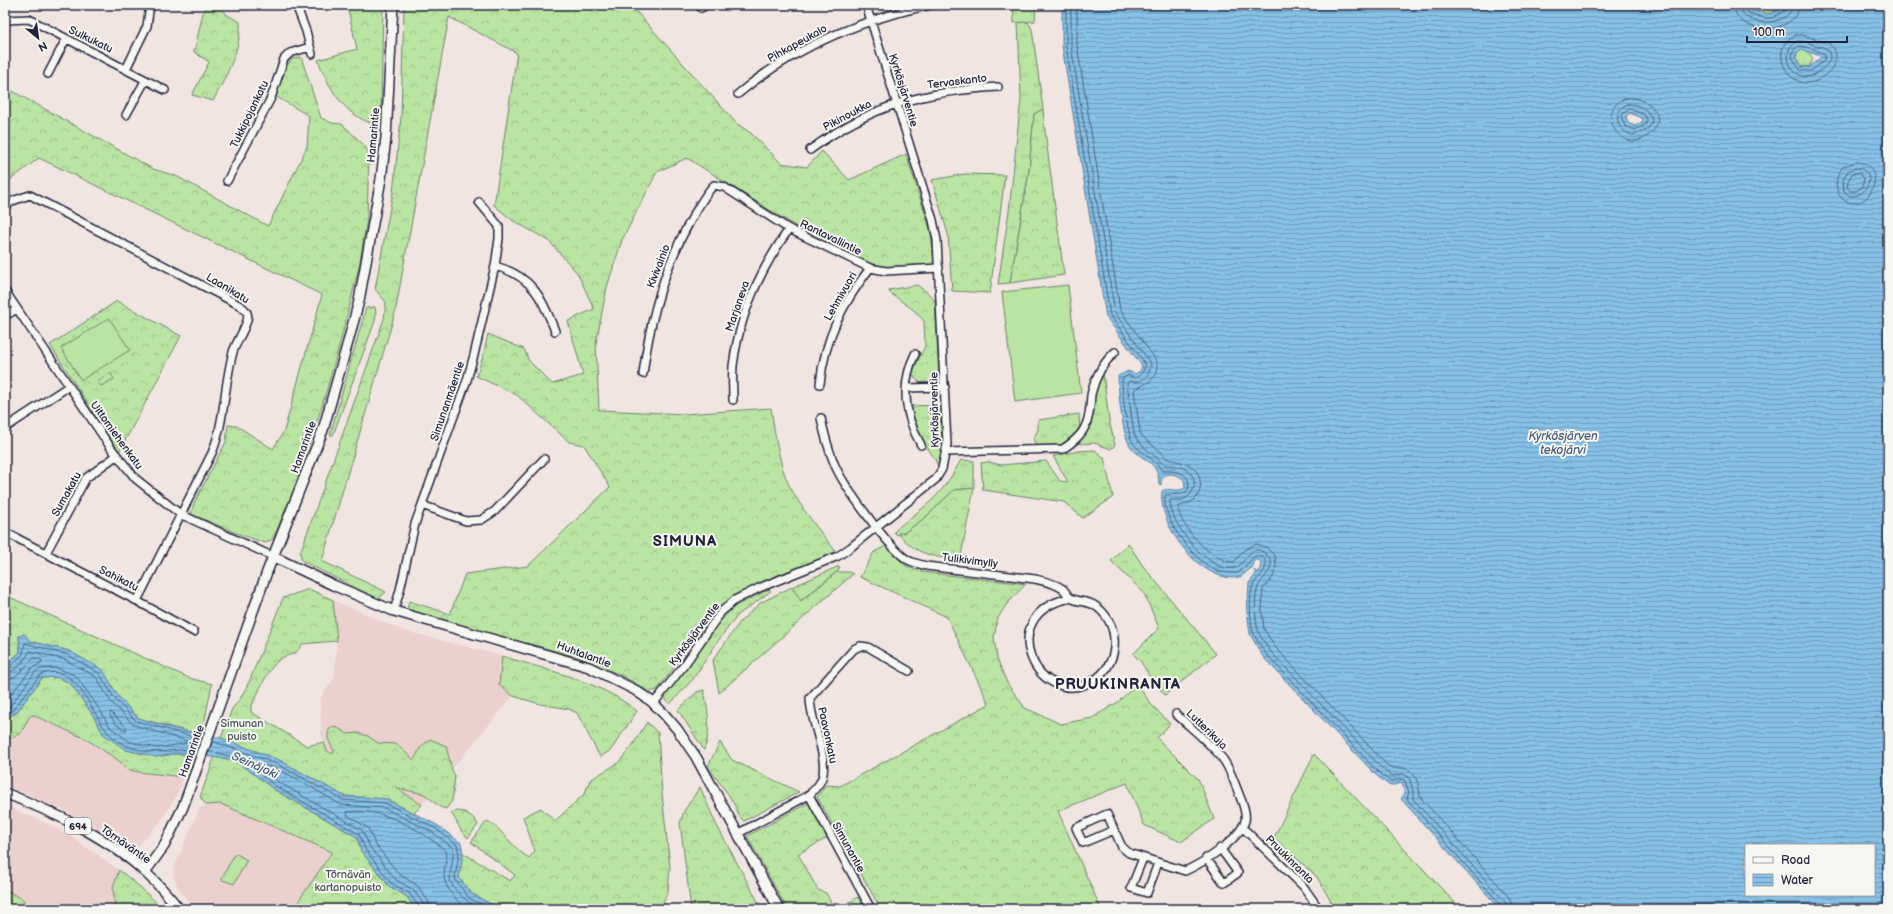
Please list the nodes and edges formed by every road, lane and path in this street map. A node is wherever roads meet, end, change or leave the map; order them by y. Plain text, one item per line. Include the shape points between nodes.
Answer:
1 (150, 5) edge
2 (296, 5) edge
3 (393, 5) edge
4 (866, 5) edge
5 (930, 5) edge
6 (5, 20) edge
7 (871, 20) junction
8 (66, 40) junction
9 (310, 47) junction
10 (312, 54) dead end
11 (126, 69) junction
12 (48, 74) dead end
13 (145, 81) junction
14 (998, 87) dead end
15 (165, 90) dead end
16 (738, 94) dead end
17 (897, 104) junction
18 (126, 115) dead end
19 (810, 150) dead end
20 (227, 181) dead end
21 (724, 187) joint
22 (479, 202) dead end
23 (5, 206) edge
24 (789, 229) junction
25 (495, 266) junction
26 (870, 268) junction
27 (939, 268) junction
28 (5, 291) edge
29 (17, 309) junction
30 (5, 316) edge
31 (555, 331) dead end
32 (1115, 352) dead end
33 (915, 354) dead end
34 (643, 374) dead end
35 (820, 384) dead end
36 (69, 386) junction
37 (945, 387) junction
38 (906, 388) junction
39 (733, 400) dead end
40 (821, 418) dead end
41 (5, 428) edge
42 (921, 445) dead end
43 (946, 452) junction
44 (116, 456) junction
45 (544, 459) dead end
46 (422, 505) junction
47 (180, 514) junction
48 (877, 527) junction
49 (5, 532) edge
50 (46, 553) junction
51 (274, 557) junction
52 (1071, 598) junction
53 (137, 601) junction
54 (394, 611) junction
55 (194, 632) dead end
56 (909, 671) dead end
57 (654, 704) junction
58 (1176, 714) dead end
59 (5, 793) edge
60 (808, 795) junction
61 (1242, 827) junction
62 (1114, 830) junction
63 (737, 834) junction
64 (1220, 848) junction
65 (1143, 858) junction
66 (1206, 858) junction
67 (1158, 863) junction
68 (145, 872) junction
69 (179, 909) edge
70 (779, 909) edge
71 (871, 909) edge
72 (1319, 909) edge

1 - 11 street via 147,26
2 - 9 street
3 - 51 main road, Hamarintie via 386,138 359,301 323,430
4 - 7 street, Kyrkösjärventie
5 - 7 street, Pihkapeukalo
6 - 8 street, Sulkukatu via 29,19
7 - 16 street, Pihkapeukalo via 796,53
7 - 17 street, Kyrkösjärventie
8 - 11 street, Sulkukatu
8 - 12 street
9 - 10 street
9 - 20 street, Tukkipojankatu via 290,54 284,59 271,98
11 - 13 street, Sulkukatu
13 - 15 street, Sulkukatu
13 - 18 street
14 - 17 street, Tervaskanto via 956,90
17 - 19 street, Pikinoukka via 852,122
17 - 27 street, Kyrkösjärventie via 933,220
21 - 24 street, Rantavallintie
21 - 34 street, Kivivainio via 714,185 708,191 673,254 651,323
22 - 25 street, Simunanmäentie via 499,226
23 - 47 street, Laanikatu via 30,195 241,306 247,312 248,320 236,342 229,366 219,436
24 - 26 street, Rantavallintie
24 - 39 street, Marjaneva via 758,279 746,308 738,335 733,367
25 - 31 street via 514,272 536,291 544,302
25 - 46 street, Simunanmäentie via 469,374
26 - 27 street, Rantavallintie via 886,271
26 - 35 street, Lehmivuori via 838,316 822,363
27 - 37 street, Kyrkösjärventie
28 - 29 street, Uittomiehenkatu
29 - 30 street
29 - 36 street, Uittomiehenkatu
32 - 43 street via 1104,362 1091,392 1089,420 1084,430 1076,440 1063,449
33 - 38 street via 907,375
36 - 41 street
36 - 44 street, Uittomiehenkatu
37 - 38 street
37 - 43 street, Kyrkösjärventie
38 - 42 street via 910,422
40 - 48 street, Tulikivimylly via 834,464 847,488
43 - 48 street, Kyrkösjärventie via 942,469 936,479
44 - 47 street, Uittomiehenkatu via 148,490
44 - 50 street, Sumakatu via 86,478
45 - 46 street via 496,511 481,520 466,521
46 - 54 street, Simunanmäentie
47 - 51 street, Uittomiehenkatu
47 - 53 street, Sahikatu
48 - 52 street, Tulikivimylly via 897,552 909,561 926,566 1035,579 1062,588
48 - 57 street, Kyrkösjärventie via 838,556 735,600 721,612
49 - 50 street, Sahikatu
50 - 53 street, Sahikatu
51 - 54 main road, Huhtalantie
51 - 68 main road, Hamarintie via 195,778 174,828
52 - 52 street, Tulikivimylly via 1058,600 1040,612 1033,621 1027,642 1028,653 1038,672 1056,684 1067,686 1088,683 1098,678 1111,661 1115,640 1112,626 1105,615 1095,606
53 - 55 street
54 - 57 main road, Huhtalantie via 590,667 635,690
56 - 60 street, Paavonkatu via 868,647 860,646 854,649 810,698 810,710 820,745 824,772 817,788
57 - 63 main road, Huhtalantie via 677,729 696,757
58 - 61 street, Lutterikuja via 1223,759 1244,809 1246,818
59 - 68 main road, Törnäväntie / 694 via 82,828
60 - 63 street, Paavonkatu
60 - 71 street, Simunantie
61 - 64 street via 1238,834
61 - 72 street, Pruukinranta via 1303,886
62 - 62 street via 1107,814 1076,828 1083,843
62 - 65 street via 1122,847 1129,853
63 - 70 main road, Huhtalantie
64 - 66 street
64 - 66 street via 1238,873 1224,883
65 - 67 street
65 - 67 street via 1131,888 1147,893
66 - 67 street via 1185,871
68 - 69 main road, Törnäväntie

